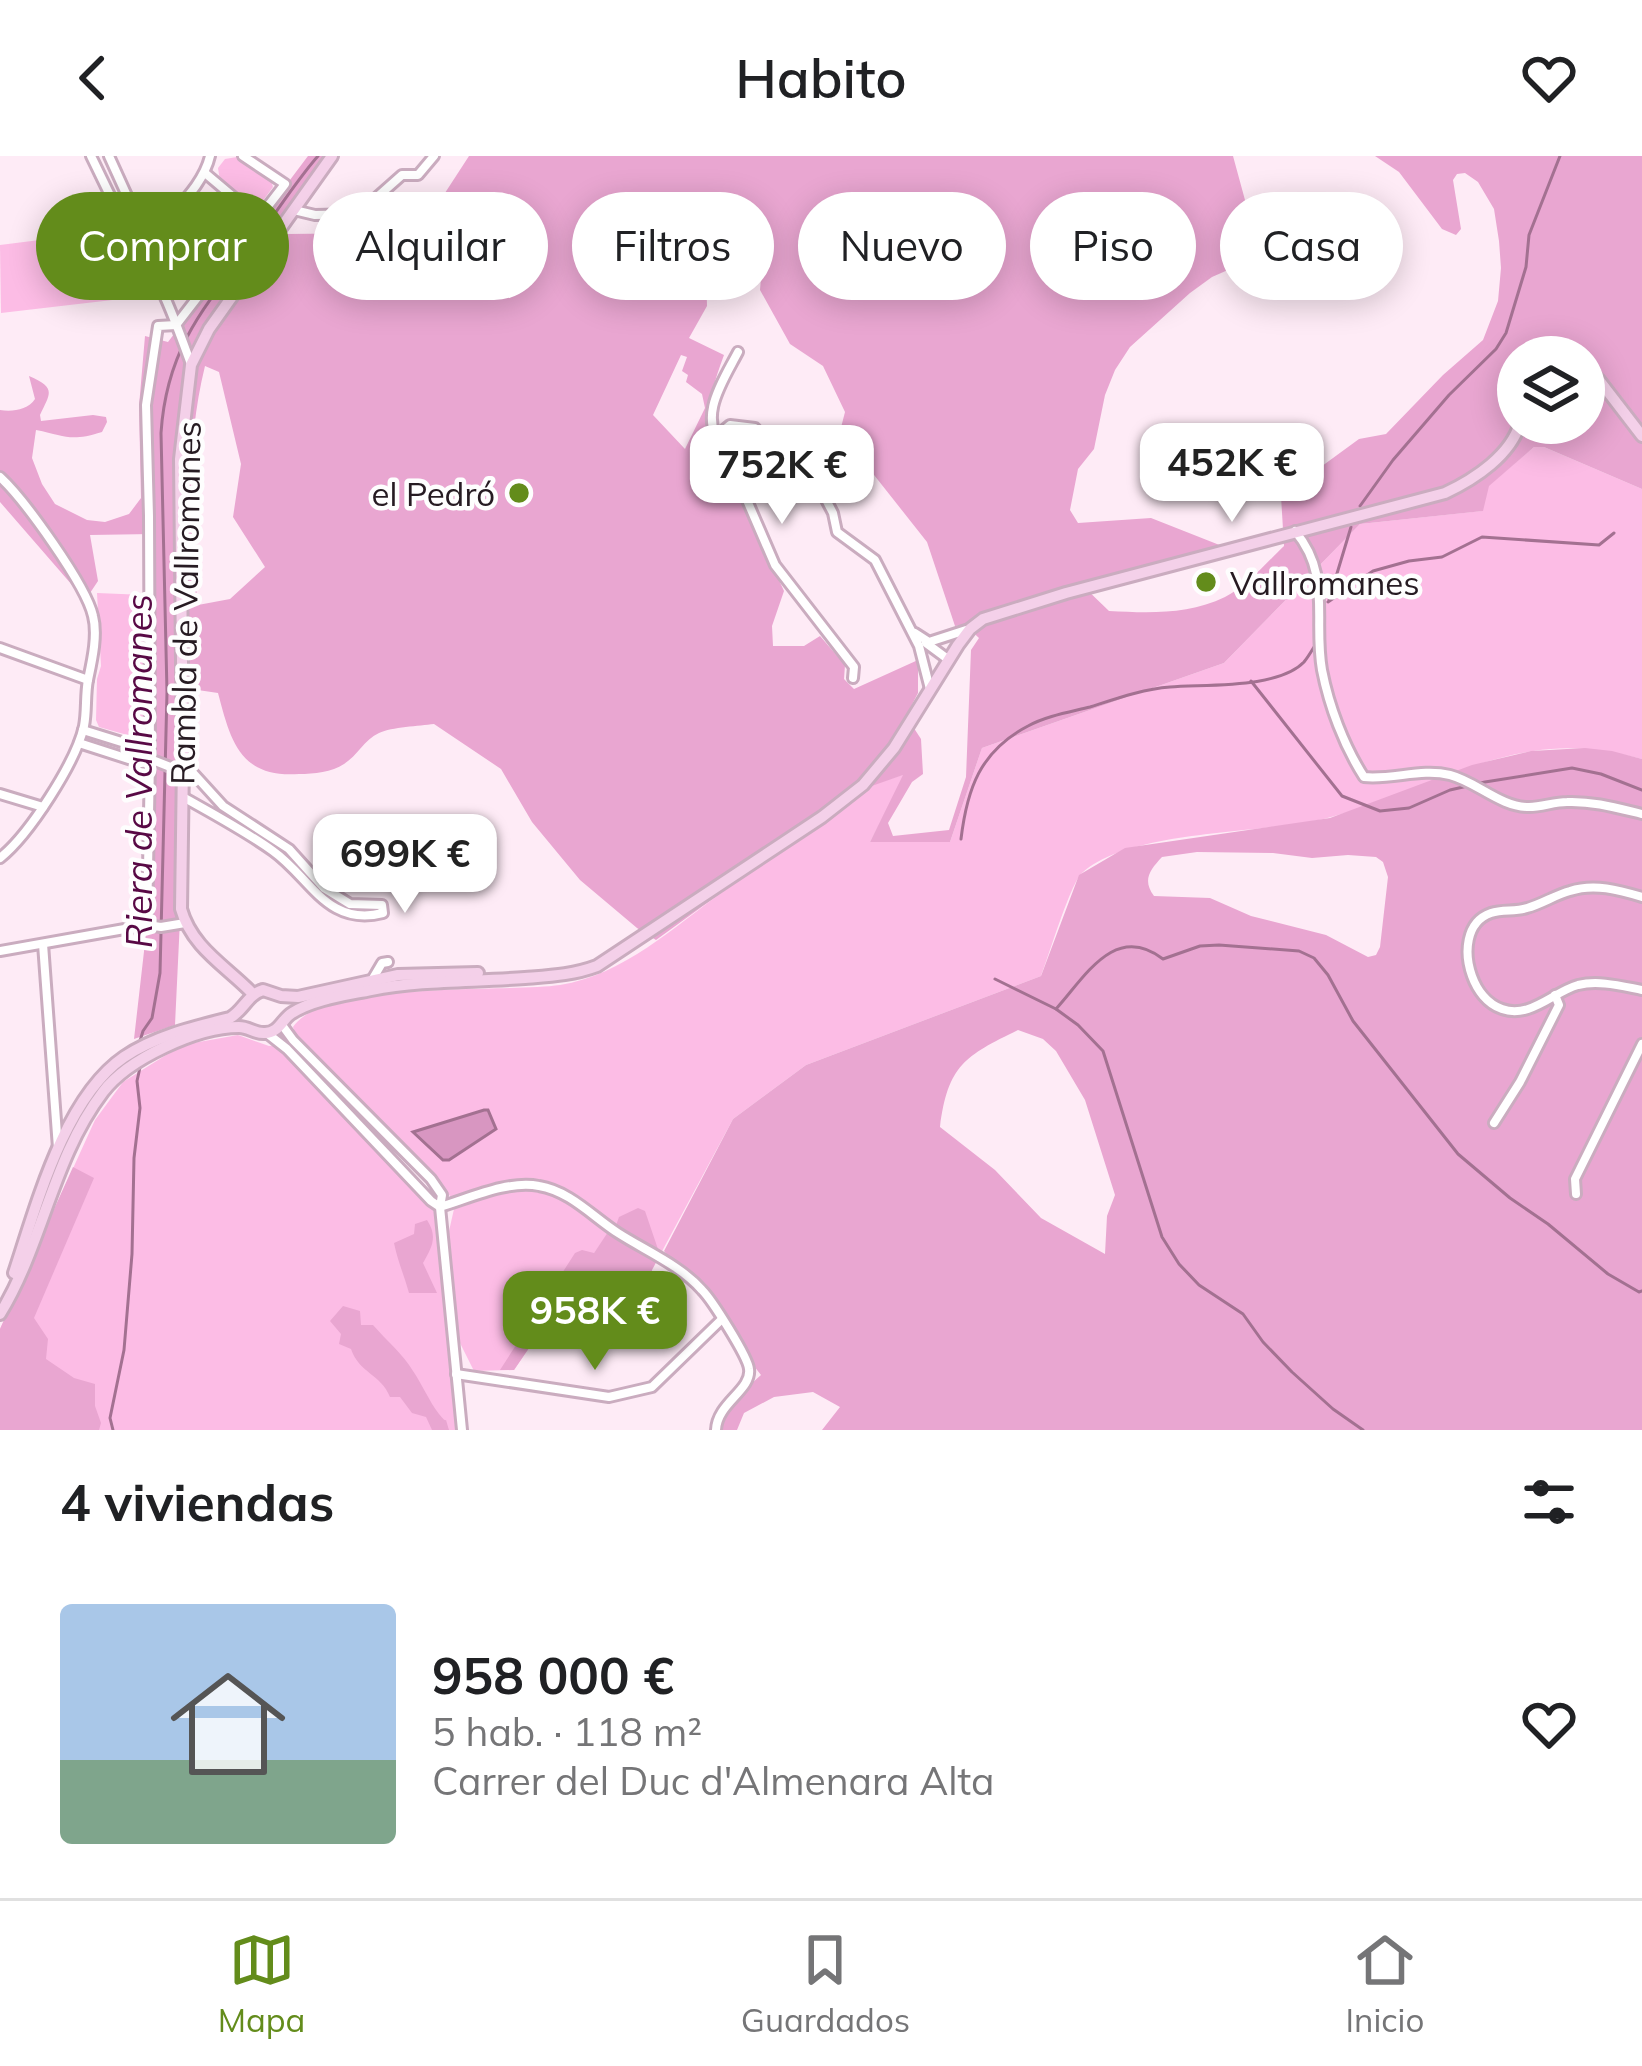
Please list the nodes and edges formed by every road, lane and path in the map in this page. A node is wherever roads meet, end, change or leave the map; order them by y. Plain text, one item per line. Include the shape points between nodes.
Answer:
1 (91, 156) edge
2 (109, 156) edge
3 (210, 156) edge
4 (242, 156) edge
5 (332, 156) edge
6 (434, 156) edge
7 (205, 173) junction
8 (108, 192) edge
9 (126, 192) edge
10 (190, 192) edge
11 (227, 192) edge
12 (279, 192) edge
13 (294, 210) junction
14 (289, 216) edge
15 (164, 300) edge
16 (195, 300) edge
17 (228, 300) edge
18 (176, 325) junction
19 (738, 352) dead end
20 (191, 365) junction
21 (1605, 388) edge
22 (1642, 436) edge
23 (714, 438) junction
24 (1510, 444) edge
25 (0, 478) edge
26 (1295, 531) junction
27 (910, 627) junction
28 (970, 629) junction
29 (920, 639) junction
30 (0, 648) edge
31 (944, 655) junction
32 (925, 668) junction
33 (853, 678) dead end
34 (88, 680) junction
35 (930, 690) junction
36 (83, 730) junction
37 (79, 743) junction
38 (151, 759) junction
39 (183, 766) junction
40 (200, 781) junction
41 (0, 794) edge
42 (183, 794) junction
43 (43, 807) junction
44 (200, 807) junction
45 (1642, 814) edge
46 (183, 821) junction
47 (0, 858) edge
48 (1642, 897) edge
49 (184, 922) junction
50 (147, 925) junction
51 (43, 944) junction
52 (0, 951) edge
53 (406, 974) junction
54 (541, 977) junction
55 (380, 982) junction
56 (1642, 990) edge
57 (253, 994) junction
58 (1555, 995) junction
59 (281, 997) junction
60 (244, 1006) junction
61 (284, 1021) junction
62 (250, 1028) junction
63 (267, 1034) junction
64 (1642, 1044) edge
65 (158, 1045) junction
66 (1494, 1123) dead end
67 (64, 1148) junction
68 (1576, 1194) dead end
69 (440, 1207) junction
70 (15, 1269) junction
71 (0, 1274) edge
72 (1, 1309) edge
73 (722, 1320) junction
74 (456, 1374) junction
75 (462, 1430) edge
76 (716, 1430) edge

1 - 8 street
2 - 9 street
3 - 7 street
4 - 12 street via 285,184
5 - 13 main road, Rambla de Vallromanes
6 - 13 street via 358,214
7 - 10 street
7 - 11 street
13 - 14 main road, Rambla de Vallromanes
15 - 18 street
16 - 18 street, Rambla de Vallromanes
17 - 20 main road, Rambla de Vallromanes
18 - 20 street
18 - 38 street, Rambla de Vallromanes via 158,326 146,405
19 - 23 street via 714,400
20 - 39 main road, Rambla de Vallromanes via 180,459
21 - 22 main road
23 - 27 street via 730,425 754,428 785,467 823,494 837,532 871,554
23 - 33 street via 775,566 854,667
24 - 26 main road via 1445,493
25 - 34 street via 60,554 94,617
26 - 28 main road via 1007,609
26 - 45 street via 1314,560 1321,592 1322,672 1364,777 1451,776 1525,807 1602,804
27 - 29 street
27 - 32 street
28 - 29 street
28 - 31 main road
29 - 31 street
30 - 34 street
31 - 32 street via 928,657
31 - 35 main road
32 - 35 street
34 - 36 street
35 - 54 main road via 881,766 851,796 611,958
36 - 37 street
36 - 38 street via 143,749
37 - 38 street via 141,764
37 - 43 street
38 - 39 street
38 - 50 street, Rambla de Vallromanes
39 - 40 street
39 - 42 main road, Rambla de Vallromanes
40 - 42 street
40 - 44 street via 235,816 289,849 324,888 350,904 382,905 383,913 360,916 324,902 276,853
41 - 43 street
42 - 44 street
42 - 46 main road, Rambla de Vallromanes
43 - 47 street
44 - 46 street
46 - 49 main road, Rambla de Vallromanes
48 - 58 street via 1580,888 1477,923 1469,964 1492,1004 1522,1011
49 - 50 street
49 - 57 main road
50 - 51 street
51 - 52 street
51 - 67 street
53 - 54 main road
53 - 55 main road
53 - 55 street via 388,962
54 - 55 main road
55 - 59 main road
55 - 61 main road
56 - 58 street via 1592,982
57 - 59 main road
57 - 60 main road
58 - 66 street via 1559,1005
59 - 61 main road
60 - 62 main road
60 - 65 main road
61 - 63 main road
61 - 69 street via 293,1040 430,1179
62 - 63 main road
62 - 65 main road
63 - 69 street
64 - 68 street via 1575,1179
65 - 67 main road via 119,1060 97,1084
67 - 70 main road
67 - 72 main road
69 - 73 street via 517,1185 555,1190 676,1268
69 - 74 street
70 - 71 street
70 - 72 main road
73 - 74 street via 652,1388 609,1397
73 - 76 street via 751,1374 716,1417
74 - 75 street

